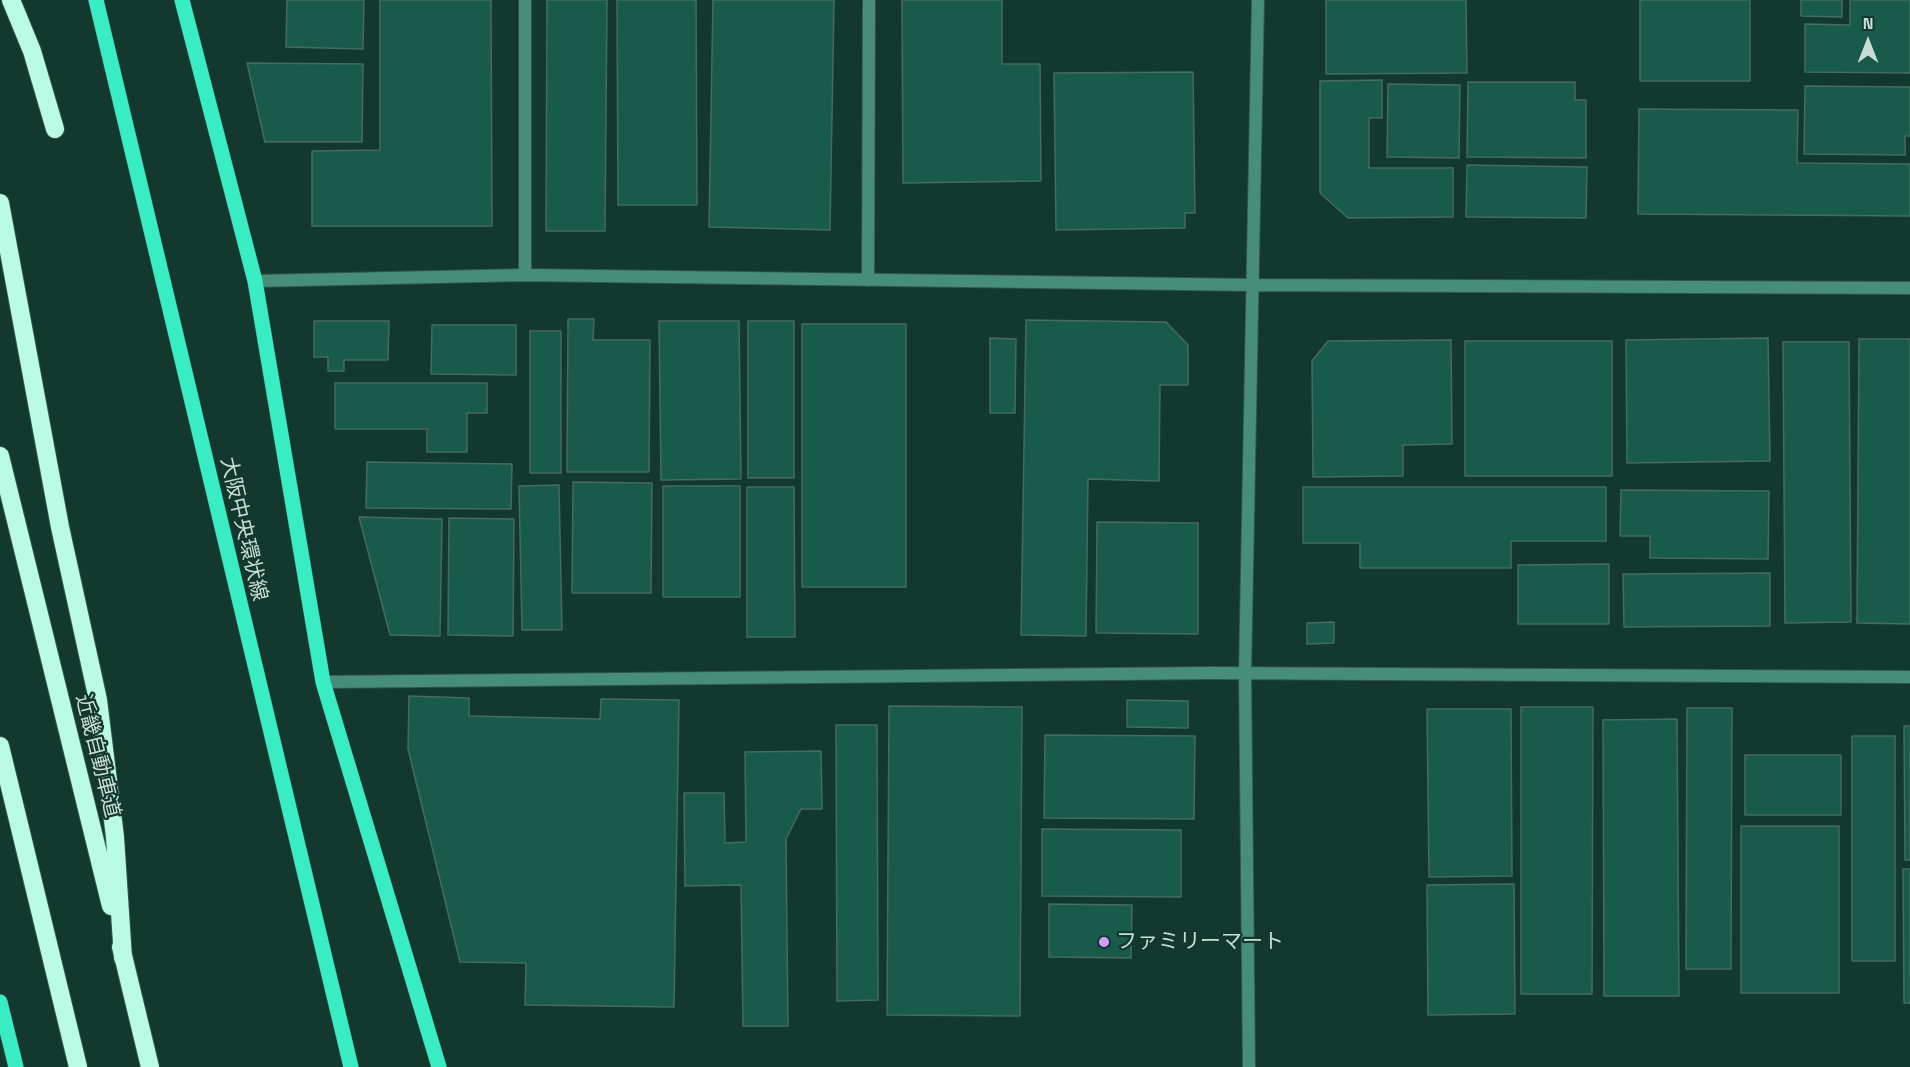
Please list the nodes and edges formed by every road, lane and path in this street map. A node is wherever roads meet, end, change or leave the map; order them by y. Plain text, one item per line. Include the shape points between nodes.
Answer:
1 (11, 0) edge
2 (96, 0) edge
3 (182, 0) edge
4 (525, 0) edge
5 (869, 0) edge
6 (1258, 0) edge
7 (55, 129) dead end
8 (0, 203) edge
9 (525, 276) junction
10 (868, 280) junction
11 (255, 281) junction
12 (1254, 285) junction
13 (1910, 288) edge
14 (0, 456) edge
15 (1245, 673) junction
16 (1910, 677) edge
17 (323, 682) junction
18 (0, 746) edge
19 (123, 958) junction
20 (0, 1002) edge
21 (16, 1067) edge
22 (78, 1067) edge
23 (150, 1067) edge
24 (351, 1067) edge
25 (439, 1067) edge
26 (1249, 1067) edge

1 - 7 highway via 32,51
2 - 24 main road, 大阪中央環状線
3 - 11 main road
4 - 9 street
5 - 10 street
6 - 12 street
8 - 19 highway via 60,527 98,700
9 - 10 street
9 - 11 street
10 - 12 street
11 - 17 main road
12 - 13 street
12 - 15 street
14 - 19 highway, 近畿自動車道
15 - 16 street
15 - 17 street
15 - 26 street
17 - 25 main road
18 - 22 highway
19 - 23 highway, 近畿自動車道
20 - 21 main road

